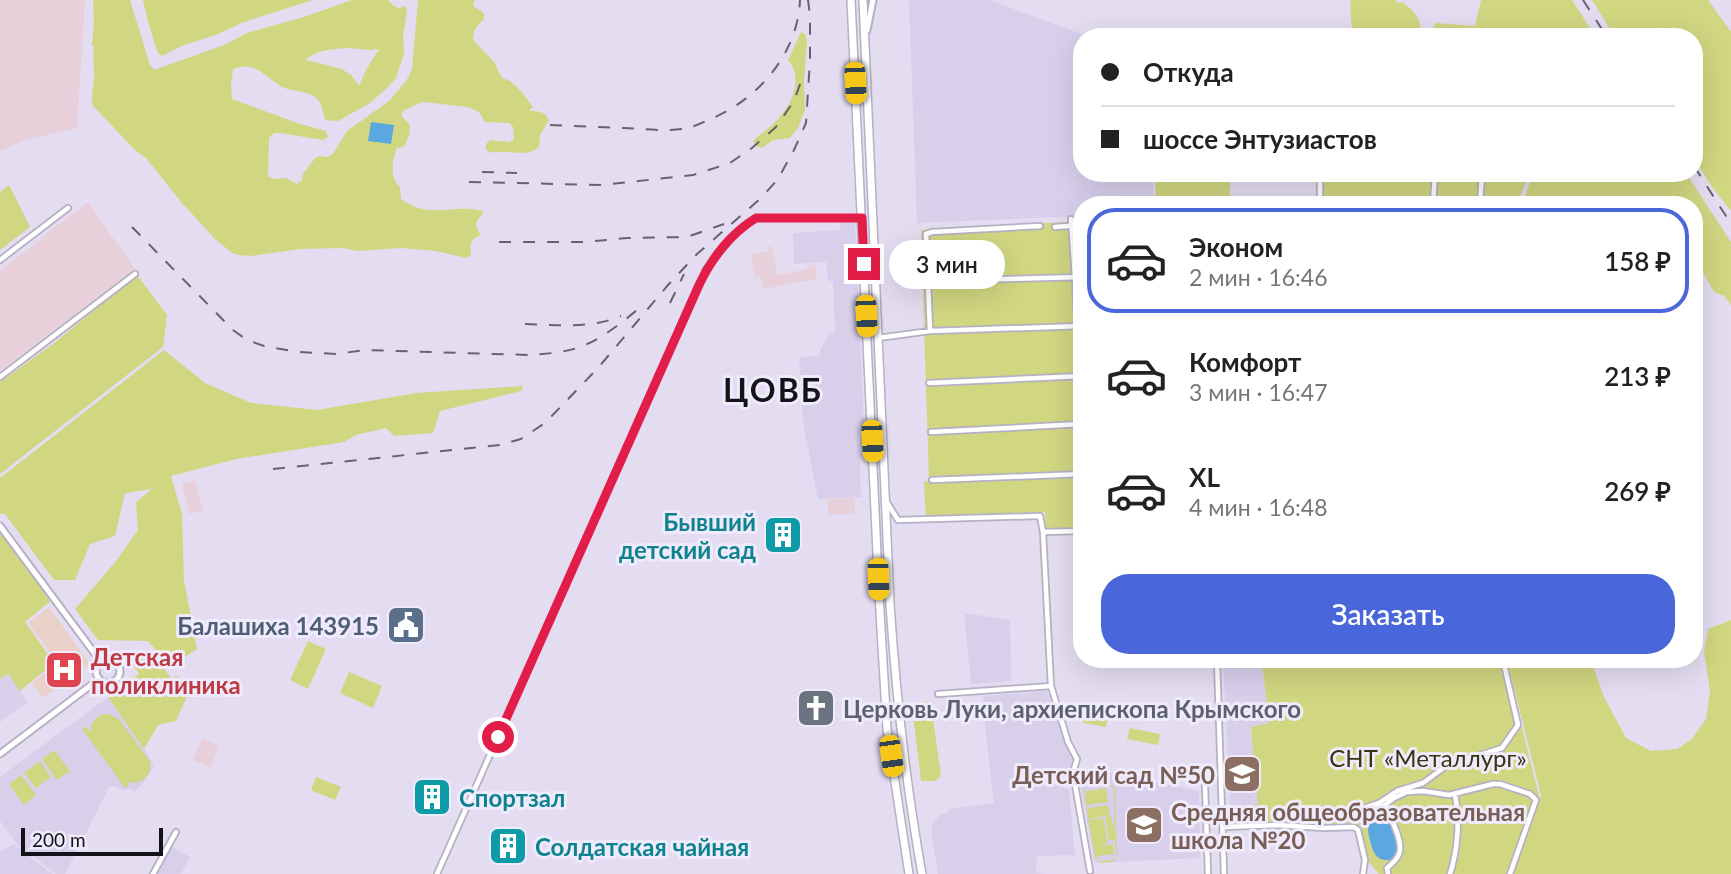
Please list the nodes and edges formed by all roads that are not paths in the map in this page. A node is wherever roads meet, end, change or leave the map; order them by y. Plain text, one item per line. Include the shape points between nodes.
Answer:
1 (851, 0) edge
2 (863, 0) edge
3 (873, 0) edge
4 (864, 40) junction
5 (68, 208) dead end
6 (862, 218) junction
7 (1071, 222) joint
8 (1040, 226) dead end
9 (1055, 227) dead end
10 (1073, 236) edge
11 (0, 260) edge
12 (135, 274) dead end
13 (1073, 278) edge
14 (929, 281) junction
15 (1073, 326) edge
16 (930, 331) junction
17 (878, 338) junction
18 (1073, 376) edge
19 (0, 377) edge
20 (929, 383) dead end
21 (1073, 425) edge
22 (931, 432) dead end
23 (1073, 474) edge
24 (932, 480) dead end
25 (886, 500) junction
26 (0, 526) edge
27 (1073, 531) edge
28 (1043, 533) junction
29 (101, 662) junction
30 (1217, 668) edge
31 (1505, 668) edge
32 (99, 679) junction
33 (1051, 686) junction
34 (938, 694) dead end
35 (0, 754) edge
36 (1205, 786) dead end
37 (1455, 794) junction
38 (1385, 806) junction
39 (1367, 807) dead end
40 (1280, 816) dead end
41 (1223, 827) junction
42 (176, 832) dead end
43 (1090, 870) dead end
44 (153, 874) edge
45 (437, 874) edge
46 (909, 874) edge
47 (922, 874) edge
48 (1208, 874) edge
49 (1224, 874) edge
50 (1363, 874) edge
51 (1388, 874) edge
52 (1450, 874) edge
53 (1510, 874) edge

1 - 6 highway
2 - 4 highway
3 - 4 street
4 - 17 highway
5 - 11 street
6 - 45 street via 756,218 743,226 706,269
6 - 46 highway via 887,729
7 - 9 street
7 - 10 street
8 - 14 street via 926,234
12 - 19 street
13 - 14 street
14 - 16 street
15 - 16 street
16 - 17 street
17 - 25 highway
18 - 20 street
21 - 22 street
23 - 24 street
25 - 28 street via 898,520 1040,516
25 - 47 highway via 897,695
26 - 29 street
27 - 28 street
28 - 33 street
29 - 32 street
29 - 32 street via 116,663 119,673 113,682
30 - 41 street
31 - 39 street via 1518,725 1502,748 1446,766 1423,783
32 - 35 street
33 - 34 street
33 - 43 street via 1077,759 1073,773
36 - 48 street
37 - 38 street via 1408,792
37 - 52 street via 1459,812
37 - 53 street via 1500,784 1536,800
38 - 40 street via 1368,814
38 - 51 street via 1401,848 1387,868
41 - 49 street
41 - 50 street via 1354,827 1365,860
42 - 44 street

